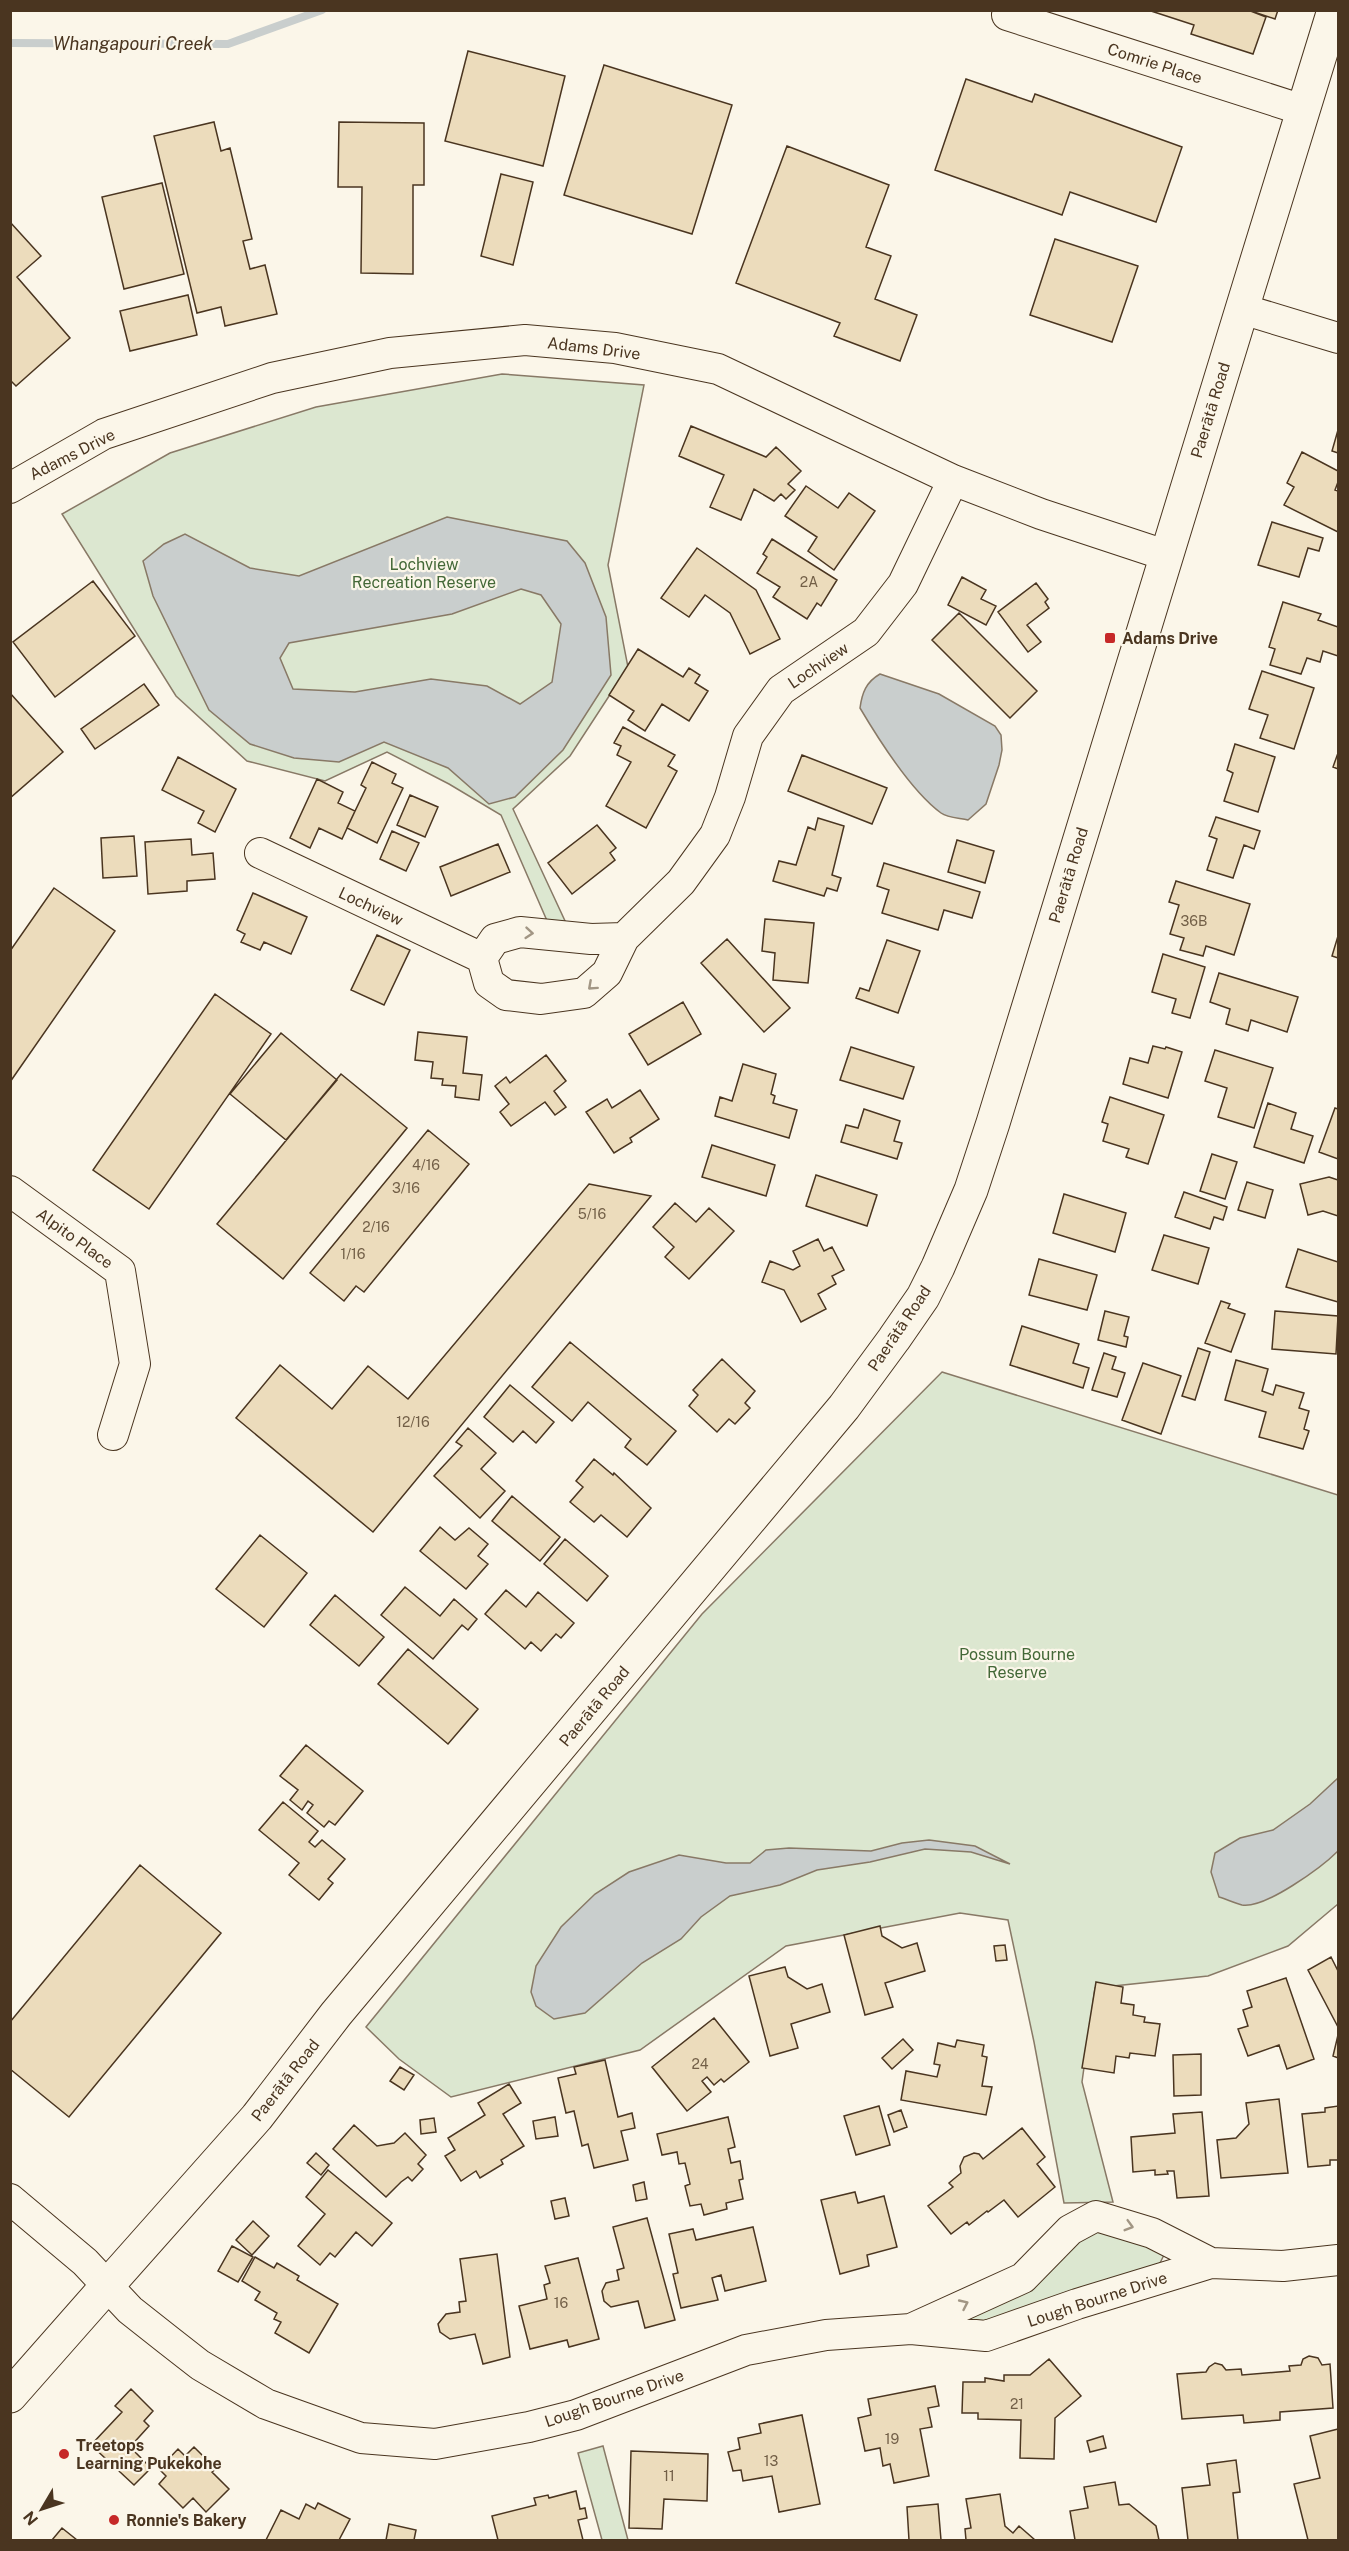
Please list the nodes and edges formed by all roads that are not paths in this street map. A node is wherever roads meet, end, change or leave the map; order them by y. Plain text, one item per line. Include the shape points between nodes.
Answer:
1 (1334, 10) edge
2 (1007, 15) dead end
3 (1303, 110) junction
4 (1242, 309) junction
5 (1338, 338) edge
6 (953, 480) junction
7 (10, 488) edge
8 (1165, 555) junction
9 (260, 853) dead end
10 (624, 938) junction
11 (482, 958) junction
12 (10, 1191) edge
13 (113, 1435) dead end
14 (10, 2199) edge
15 (1338, 2260) edge
16 (1211, 2263) junction
17 (107, 2286) junction
18 (911, 2329) junction
19 (10, 2396) edge

1 - 3 main road, Paerātā Road
2 - 3 street, Comrie Place
3 - 4 main road, Paerātā Road
4 - 5 street
4 - 8 main road, Paerātā Road
6 - 7 street, Adams Drive via 718,369 615,348 525,340 390,353 272,378 104,434
6 - 8 street, Adams Drive
6 - 10 street, Lochview via 903,584 866,632 781,690 748,736 715,835 681,882
8 - 17 main road, Paerātā Road via 989,1134 959,1218 923,1297 844,1407 343,2006 256,2117
9 - 11 street, Lochview
11 -> 10 street via 495,939 520,932
10 -> 11 street, Lochview via 607,973 584,993 541,999 506,995 489,983
12 - 13 street, Alpito Place via 120,1271 135,1364
14 - 17 street via 85,2262
15 - 16 street, Lough Bourne Drive via 1283,2266
16 - 18 street, Lough Bourne Drive via 986,2336
18 -> 16 street, Lough Bourne Drive via 1023,2278 1070,2230 1096,2217 1152,2233
17 - 18 street, Lough Bourne Drive via 130,2310 200,2365 266,2404 361,2438 435,2444 576,2415 746,2350 826,2336
17 - 19 main road, Paerātā Road

